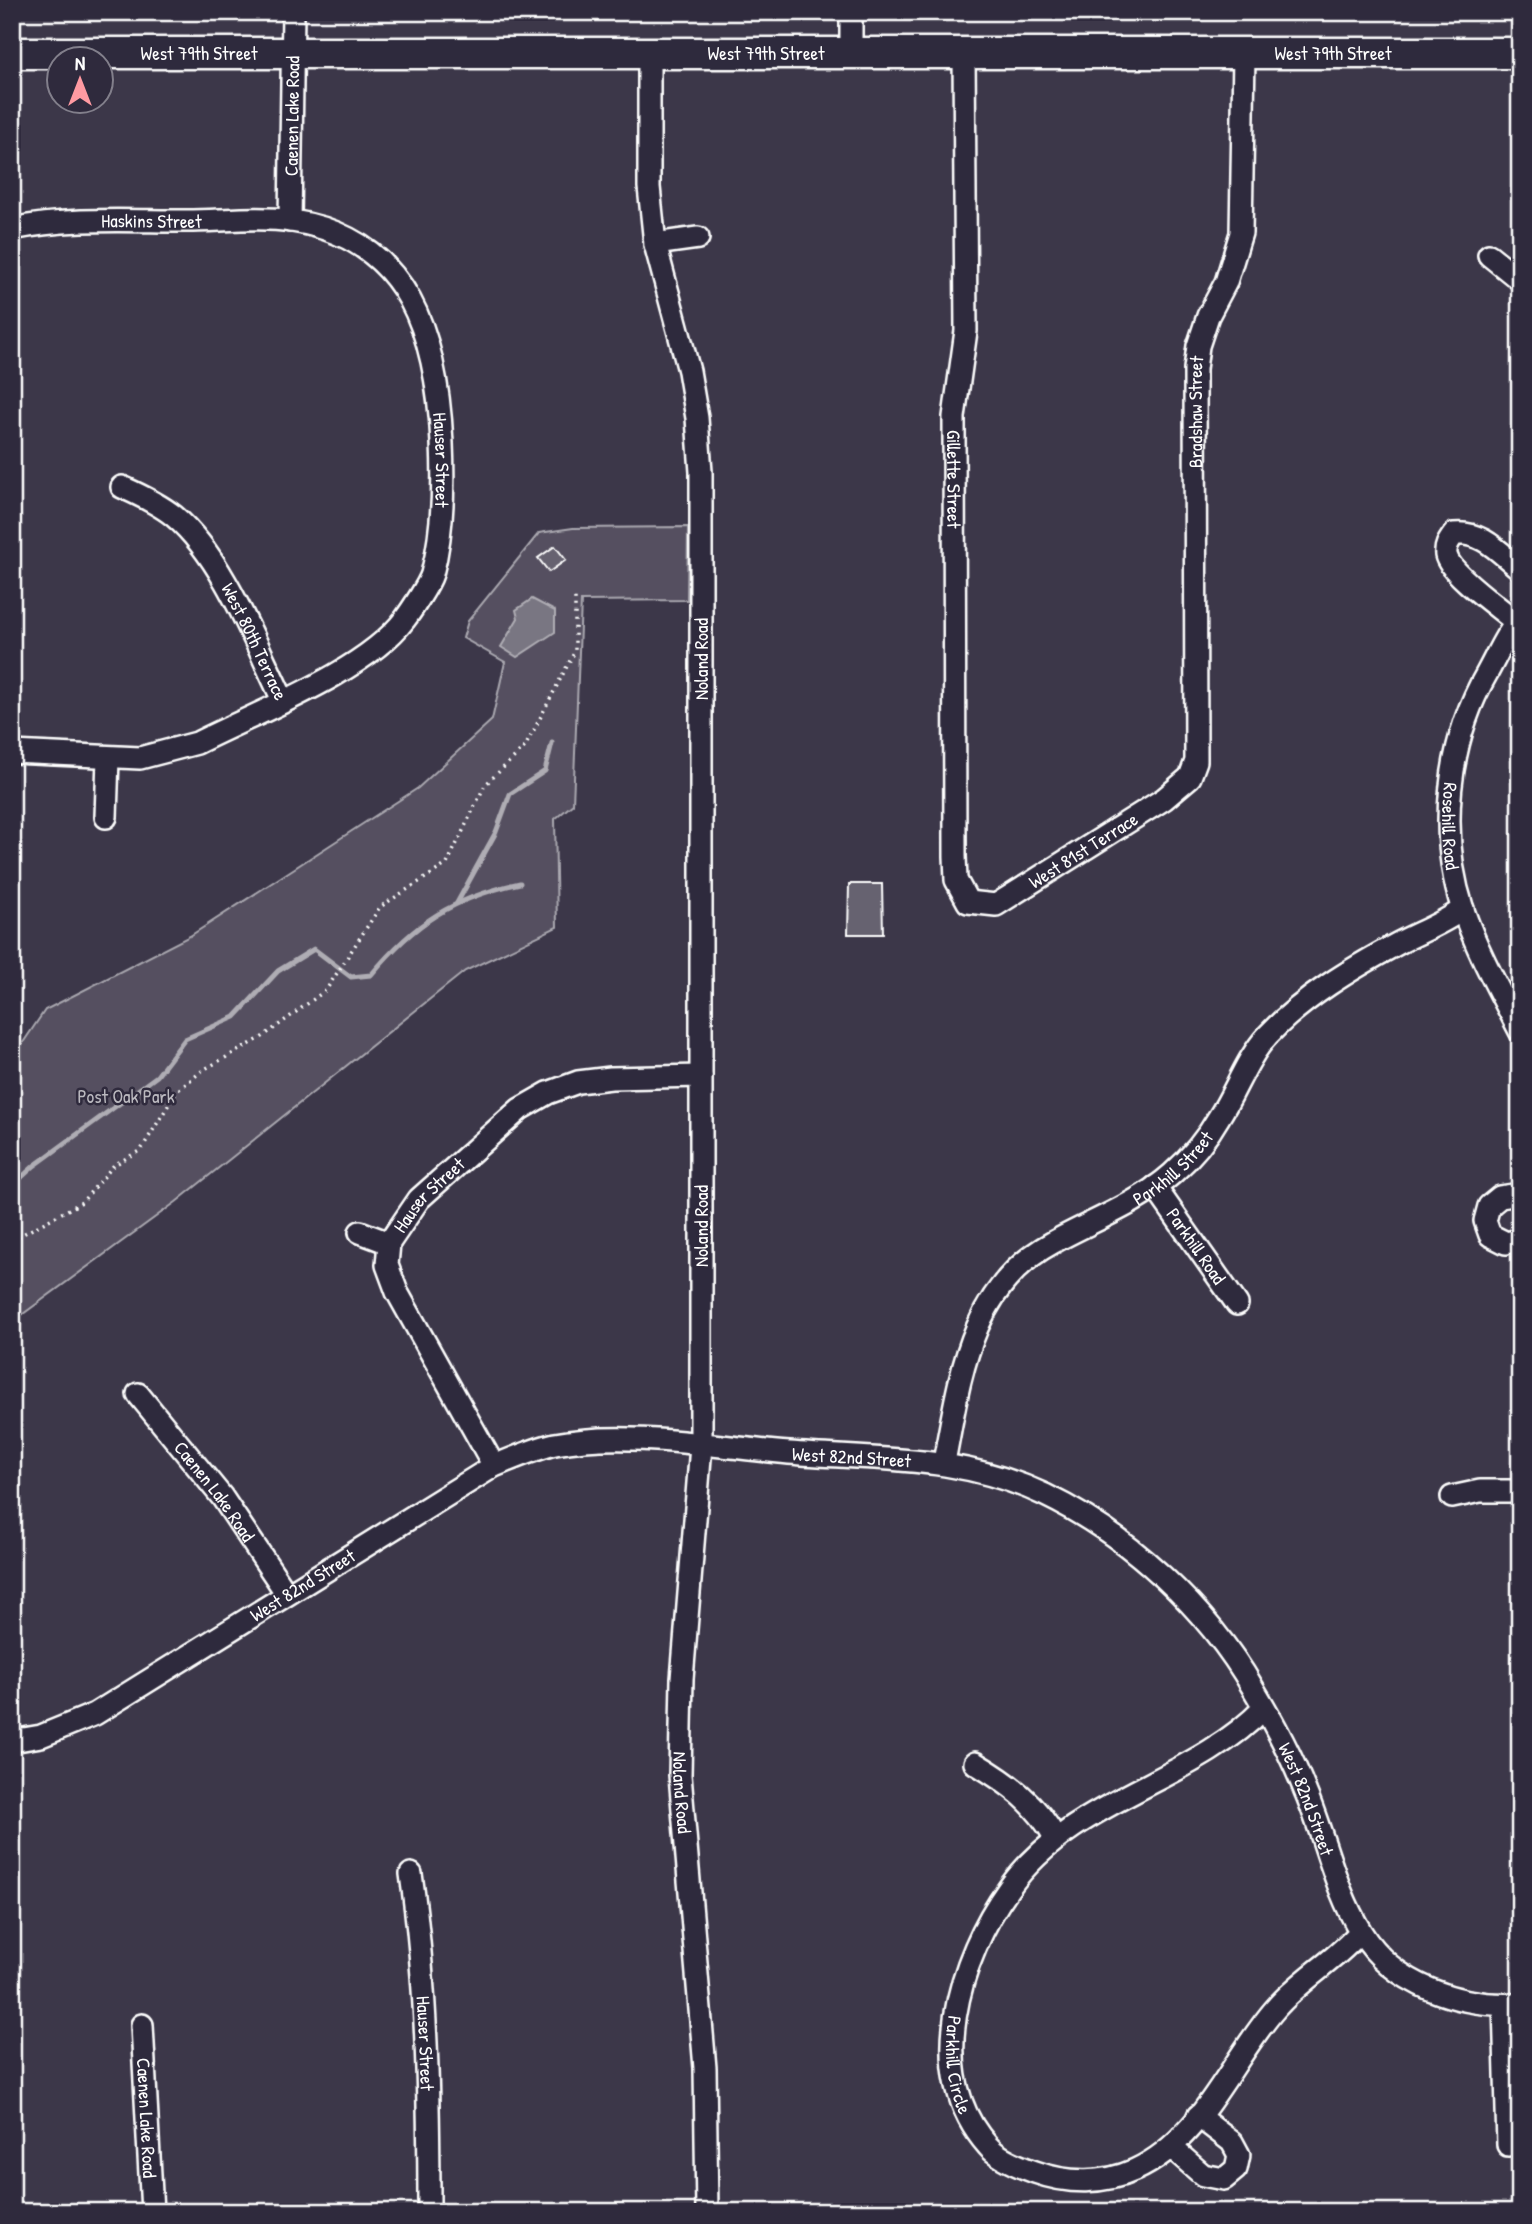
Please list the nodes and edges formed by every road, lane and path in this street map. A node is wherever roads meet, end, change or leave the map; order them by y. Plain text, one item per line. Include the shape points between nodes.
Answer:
1 (293, 12) edge
2 (851, 12) edge
3 (851, 52) junction
4 (12, 53) edge
5 (293, 53) junction
6 (964, 53) junction
7 (1520, 53) edge
8 (649, 54) junction
9 (1244, 55) junction
10 (290, 221) junction
11 (12, 229) edge
12 (698, 238) dead end
13 (655, 244) junction
14 (1489, 255) dead end
15 (1520, 280) edge
16 (122, 487) dead end
17 (1520, 569) edge
18 (575, 598) dead end
19 (1518, 620) edge
20 (283, 700) junction
21 (12, 752) edge
22 (108, 758) junction
23 (1190, 777) joint
24 (106, 817) dead end
25 (968, 902) joint
26 (1463, 909) junction
27 (1520, 1031) edge
28 (701, 1076) junction
29 (1155, 1187) junction
30 (1520, 1194) edge
31 (360, 1232) dead end
32 (12, 1240) edge
33 (1520, 1240) edge
34 (389, 1242) junction
35 (1237, 1304) dead end
36 (138, 1394) dead end
37 (701, 1446) junction
38 (944, 1462) junction
39 (494, 1466) junction
40 (1520, 1491) edge
41 (1452, 1497) dead end
42 (287, 1594) junction
43 (1264, 1708) junction
44 (12, 1741) edge
45 (975, 1763) dead end
46 (1056, 1839) junction
47 (411, 1874) dead end
48 (1360, 1932) junction
49 (1512, 2005) edge
50 (142, 2025) dead end
51 (1198, 2116) junction
52 (1508, 2145) dead end
53 (1171, 2147) junction
54 (152, 2212) edge
55 (429, 2212) edge
56 (707, 2212) edge

1 - 5 street, Caenen Lake Road
2 - 3 street
3 - 6 street, West 79th Street
3 - 8 street, West 79th Street
4 - 5 street, West 79th Street
5 - 8 street, West 79th Street
5 - 10 street, Caenen Lake Road
6 - 9 street, West 79th Street
6 - 25 street, Gillette Street via 965,331 954,417 955,856 956,880
7 - 9 street, West 79th Street
8 - 13 street, Noland Road via 649,187
9 - 23 street, Bradshaw Street via 1241,233 1226,282 1201,336 1195,369 1196,761
10 - 11 street, Haskins Street via 73,221
10 - 20 street, Hauser Street via 350,237 385,264 409,296 428,341 442,459 441,519 432,577 405,619 366,657
12 - 13 street
13 - 28 street, Noland Road via 688,371 701,472
14 - 15 street
16 - 20 street, West 80th Terrace via 173,515 189,532 213,564
17 - 19 street, Rosehill Road via 1483,539 1468,533 1454,534 1447,544 1446,556 1454,570
18 - 32 path via 575,651 525,747 485,785 447,864 380,907 326,990 177,1091 141,1150 114,1165 82,1202
19 - 26 street, Rosehill Road via 1477,689 1451,777 1451,857
20 - 22 street, West 80th Terrace via 197,743 140,758
21 - 22 street, West 80th Terrace
22 - 24 street
23 - 25 street, West 81st Terrace via 1164,799 996,905
26 - 27 street, Rosehill Road
26 - 29 street, Parkhill Street via 1360,965 1287,1016 1249,1061 1201,1143
28 - 34 street, Hauser Street via 611,1078 578,1082 548,1093 520,1109 419,1199
28 - 37 street, Noland Road
29 - 35 street, Parkhill Road
29 - 38 street, Parkhill Street via 1049,1244 1001,1285 964,1357
30 - 33 street via 1489,1206 1485,1221 1490,1235 1506,1243
31 - 34 street
34 - 39 street, Hauser Street via 387,1265 397,1292
36 - 42 street, Caenen Lake Road via 222,1497
37 - 38 street, West 82nd Street
37 - 39 street, West 82nd Street via 614,1439 557,1444
37 - 56 street, Noland Road via 681,1690 680,1775 705,2068
38 - 43 street, West 82nd Street via 1003,1478 1045,1496 1128,1548 1202,1619 1238,1664
39 - 42 street, West 82nd Street
40 - 41 street via 1480,1491
42 - 44 street, West 82nd Street via 95,1714
43 - 46 street, Parkhill Circle via 1242,1730
43 - 48 street, West 82nd Street via 1307,1794
45 - 46 street via 1027,1798
46 - 53 street, Parkhill Circle via 1010,1887 985,1926 958,2001 956,2076 982,2155 1050,2177 1087,2182 1133,2171
47 - 55 street, Hauser Street via 425,2003
48 - 49 street, West 82nd Street via 1371,1947 1414,1981 1456,1999
48 - 51 street, Parkhill Circle via 1276,2007
49 - 52 street, West 82nd Street
50 - 54 street, Caenen Lake Road
51 - 53 street, Parkhill Circle
51 - 53 street via 1232,2142 1239,2155 1236,2169 1224,2179 1203,2175

